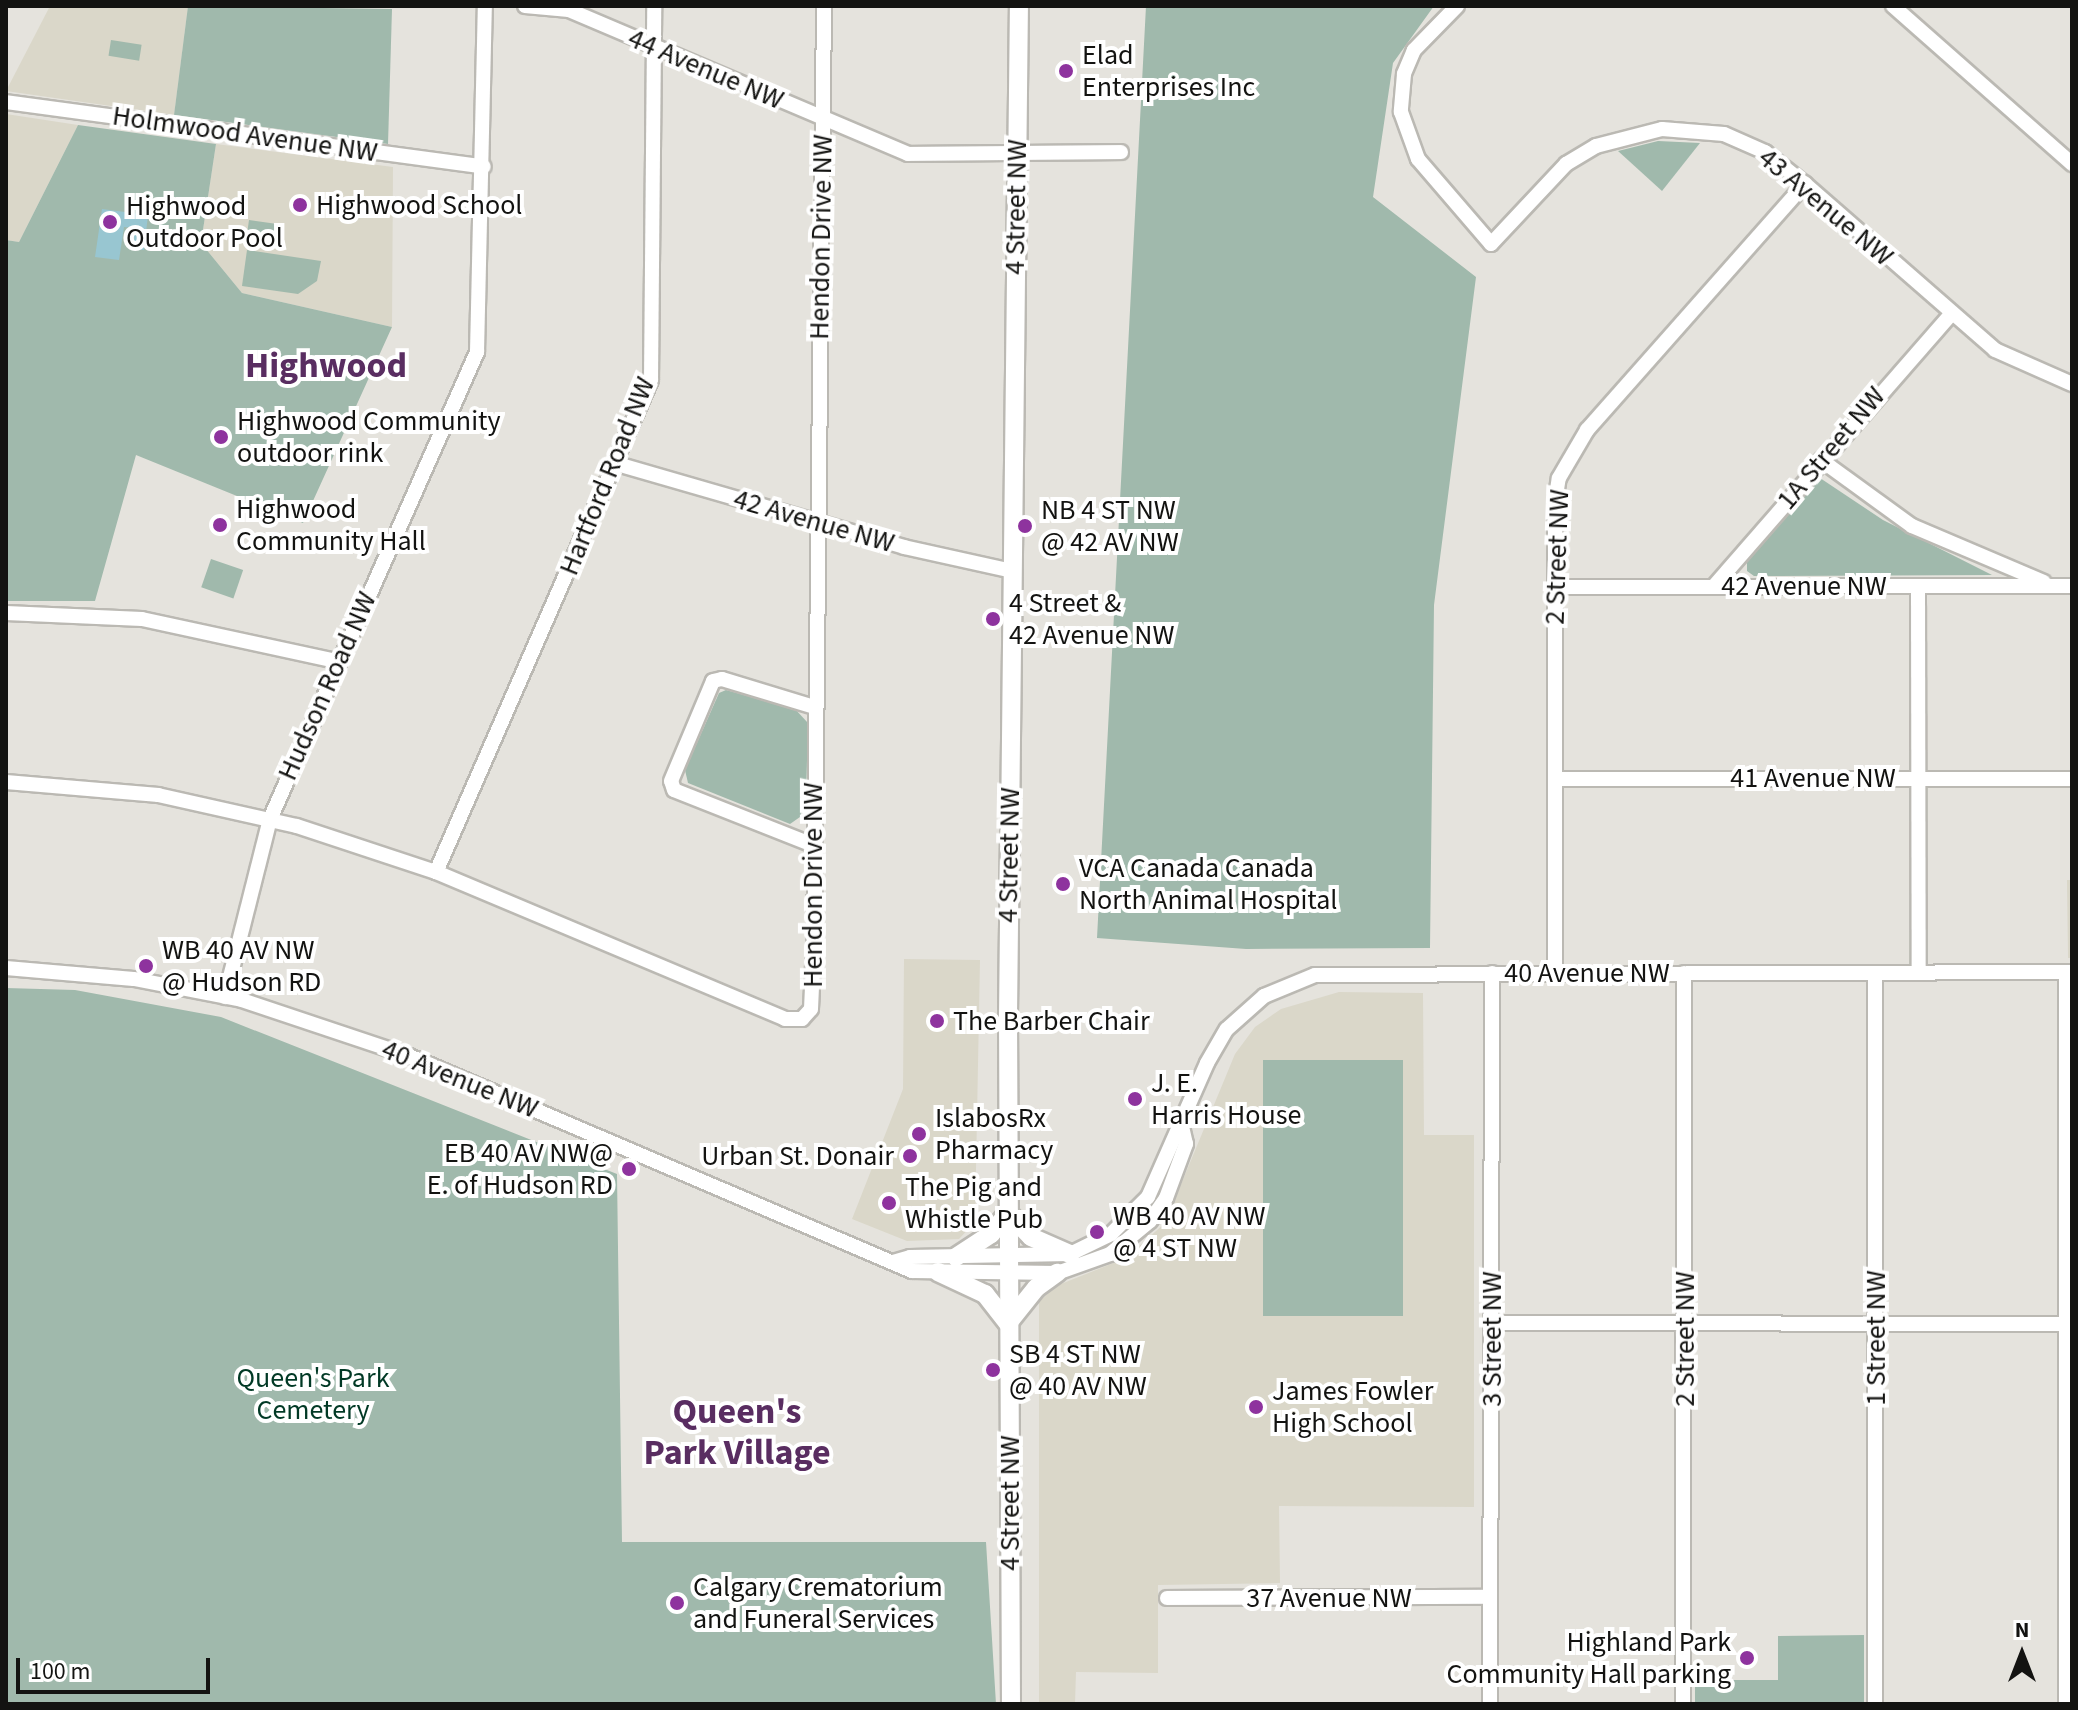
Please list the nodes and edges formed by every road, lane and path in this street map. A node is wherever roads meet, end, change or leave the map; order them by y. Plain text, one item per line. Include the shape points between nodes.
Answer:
1 (485, 6) edge
2 (525, 6) edge
3 (654, 6) edge
4 (824, 6) edge
5 (1019, 6) edge
6 (1457, 6) edge
7 (1893, 6) edge
8 (654, 49) junction
9 (6, 102) edge
10 (822, 116) junction
11 (1121, 152) dead end
12 (1017, 153) junction
13 (2072, 164) edge
14 (484, 167) junction
15 (1805, 184) junction
16 (1951, 314) junction
17 (2072, 384) edge
18 (1821, 460) junction
19 (617, 464) junction
20 (818, 522) junction
21 (1012, 571) junction
22 (1714, 586) junction
23 (1918, 586) junction
24 (2053, 586) junction
25 (2072, 586) edge
26 (1555, 587) junction
27 (6, 613) edge
28 (336, 661) junction
29 (814, 707) junction
30 (1555, 779) junction
31 (1919, 779) junction
32 (2072, 779) edge
33 (6, 782) edge
34 (270, 819) junction
35 (813, 845) junction
36 (436, 872) junction
37 (6, 968) edge
38 (2069, 972) edge
39 (1492, 973) junction
40 (1555, 973) junction
41 (1684, 973) junction
42 (1875, 973) junction
43 (1919, 973) junction
44 (225, 997) junction
45 (1182, 1127) junction
46 (1008, 1213) junction
47 (1070, 1254) junction
48 (956, 1257) junction
49 (893, 1262) junction
50 (1008, 1265) junction
51 (938, 1272) junction
52 (1057, 1273) junction
53 (1008, 1323) junction
54 (1492, 1323) junction
55 (1685, 1323) junction
56 (1876, 1323) junction
57 (2070, 1324) edge
58 (1490, 1597) junction
59 (1167, 1598) dead end
60 (1011, 1704) edge
61 (1490, 1704) edge
62 (1683, 1704) edge
63 (1875, 1704) edge
64 (2066, 1704) edge

1 - 14 street, Hudson Road NW
2 - 8 street, 44 Avenue NW via 569,10
3 - 8 street, Hartford Road NW
4 - 10 street, Hendon Drive NW
5 - 12 main road, 4 Street NW
6 - 15 street, 43 Avenue NW via 1414,50 1404,74 1401,112 1418,159 1491,244 1566,164 1612,140 1646,131 1693,128 1724,134 1765,152
7 - 13 street
8 - 10 street, 44 Avenue NW
8 - 19 street, Hartford Road NW via 651,380
9 - 14 street, Holmwood Avenue NW
10 - 12 street, 44 Avenue NW via 908,154
10 - 20 street, Hendon Drive NW
11 - 12 street, 44 Avenue NW
12 - 21 main road, 4 Street NW
14 - 28 street, Hudson Road NW via 477,352
15 - 16 street, 43 Avenue NW
15 - 26 street, 2 Street NW via 1578,440 1559,478 1555,502
16 - 17 street, 43 Avenue NW via 1995,350
16 - 18 street, 1A Street NW
18 - 22 street, 1A Street NW
18 - 24 street, 42 Avenue NW via 1912,526
19 - 20 street, 42 Avenue NW
19 - 36 street, Hartford Road NW
20 - 21 street, 42 Avenue NW
20 - 29 street, Hendon Drive NW
21 - 46 main road, 4 Street NW
22 - 23 street, 42 Avenue NW
22 - 26 street, 42 Avenue NW
23 - 24 street, 42 Avenue NW
23 - 31 street
24 - 25 street, 42 Avenue NW
26 - 30 street, 2 Street NW
27 - 28 street via 142,619
28 - 34 street, Hudson Road NW
29 - 35 street, Hendon Drive NW
29 - 35 street via 722,679 713,681 671,781 674,790
30 - 31 street, 41 Avenue NW
30 - 40 street, 2 Street NW
31 - 32 street, 41 Avenue NW
31 - 43 street
33 - 34 street, Hendon Drive NW via 158,795
34 - 36 street, Hendon Drive NW
34 - 44 street, Hudson Road NW
35 - 36 street, Hendon Drive NW via 811,1009 802,1019 785,1019
37 - 44 street, 40 Avenue NW via 134,979
38 - 43 street, 40 Avenue NW
38 - 57 street
39 - 40 street, 40 Avenue NW
39 - 45 street, 40 Avenue NW via 1331,973 1281,987 1250,1006 1219,1040
39 - 54 street, 3 Street NW
40 - 41 street, 40 Avenue NW
41 - 42 street, 40 Avenue NW
41 - 55 street, 2 Street NW
42 - 43 street, 40 Avenue NW
42 - 56 street, 1 Street NW
44 - 49 street, 40 Avenue NW via 409,1056
45 - 47 street, 40 Avenue NW via 1138,1210 1111,1234
45 - 52 street, 40 Avenue NW via 1186,1144 1166,1198 1150,1221 1110,1254
46 - 47 main road via 1031,1237
46 - 48 main road via 991,1234
46 - 50 main road, 4 Street NW
47 - 50 street, 40 Avenue NW
48 - 49 street, 40 Avenue NW
48 - 50 street, 40 Avenue NW
49 - 51 street, 40 Avenue NW via 912,1271
50 - 51 street, 40 Avenue NW
50 - 52 street, 40 Avenue NW
50 - 53 main road, 4 Street NW
51 - 53 main road via 985,1294
52 - 53 main road via 1036,1288
53 - 60 main road, 4 Street NW
54 - 55 street
54 - 58 street, 3 Street NW
55 - 56 street
55 - 62 street, 2 Street NW
56 - 57 street
56 - 63 street, 1 Street NW
57 - 64 street
58 - 59 street, 37 Avenue NW
58 - 61 street, 3 Street NW

